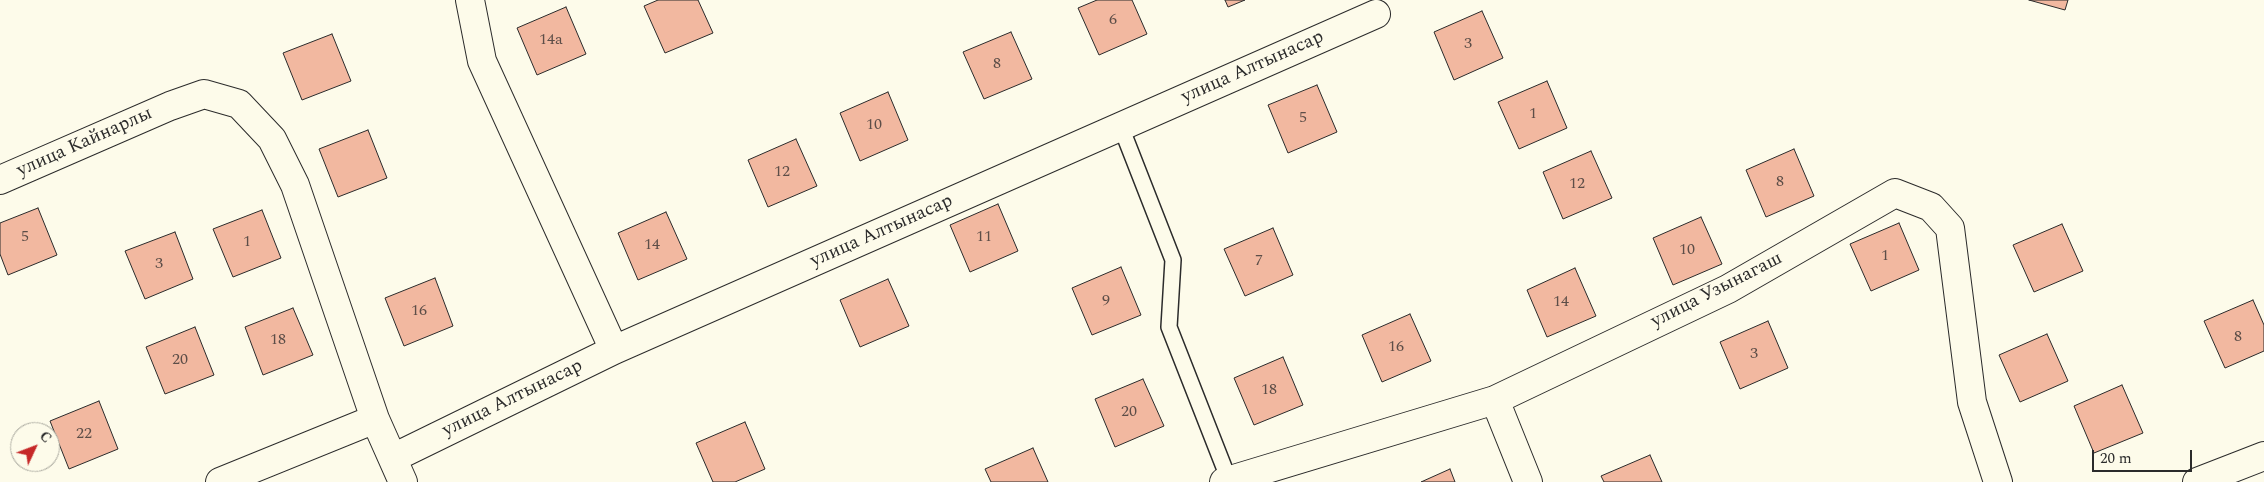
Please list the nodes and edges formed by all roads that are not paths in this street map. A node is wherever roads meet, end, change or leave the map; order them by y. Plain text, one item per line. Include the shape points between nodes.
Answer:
1 (470, 0) edge
2 (1376, 14) dead end
3 (1121, 127) junction
4 (0, 180) edge
5 (614, 350) junction
6 (1495, 400) junction
7 (375, 419) junction
8 (2264, 456) edge
9 (398, 470) edge
10 (1226, 481) edge
11 (220, 482) edge
12 (1528, 482) edge
13 (1998, 482) edge
14 (2197, 482) edge

1 - 5 street via 482,61
2 - 3 street, улица Алтынасар
3 - 5 street, улица Алтынасар
3 - 10 lane via 1173,260 1170,327
4 - 7 street, улица Кайнарлы via 204,94 239,104 272,139 296,185
5 - 9 street, улица Алтынасар
6 - 10 street, улица Узынагаш
6 - 12 street
6 - 13 street, улица Узынагаш via 1728,288 1895,193 1931,207 1950,228 1972,402
7 - 9 street, улица Кайнарлы
7 - 11 street
8 - 14 street

